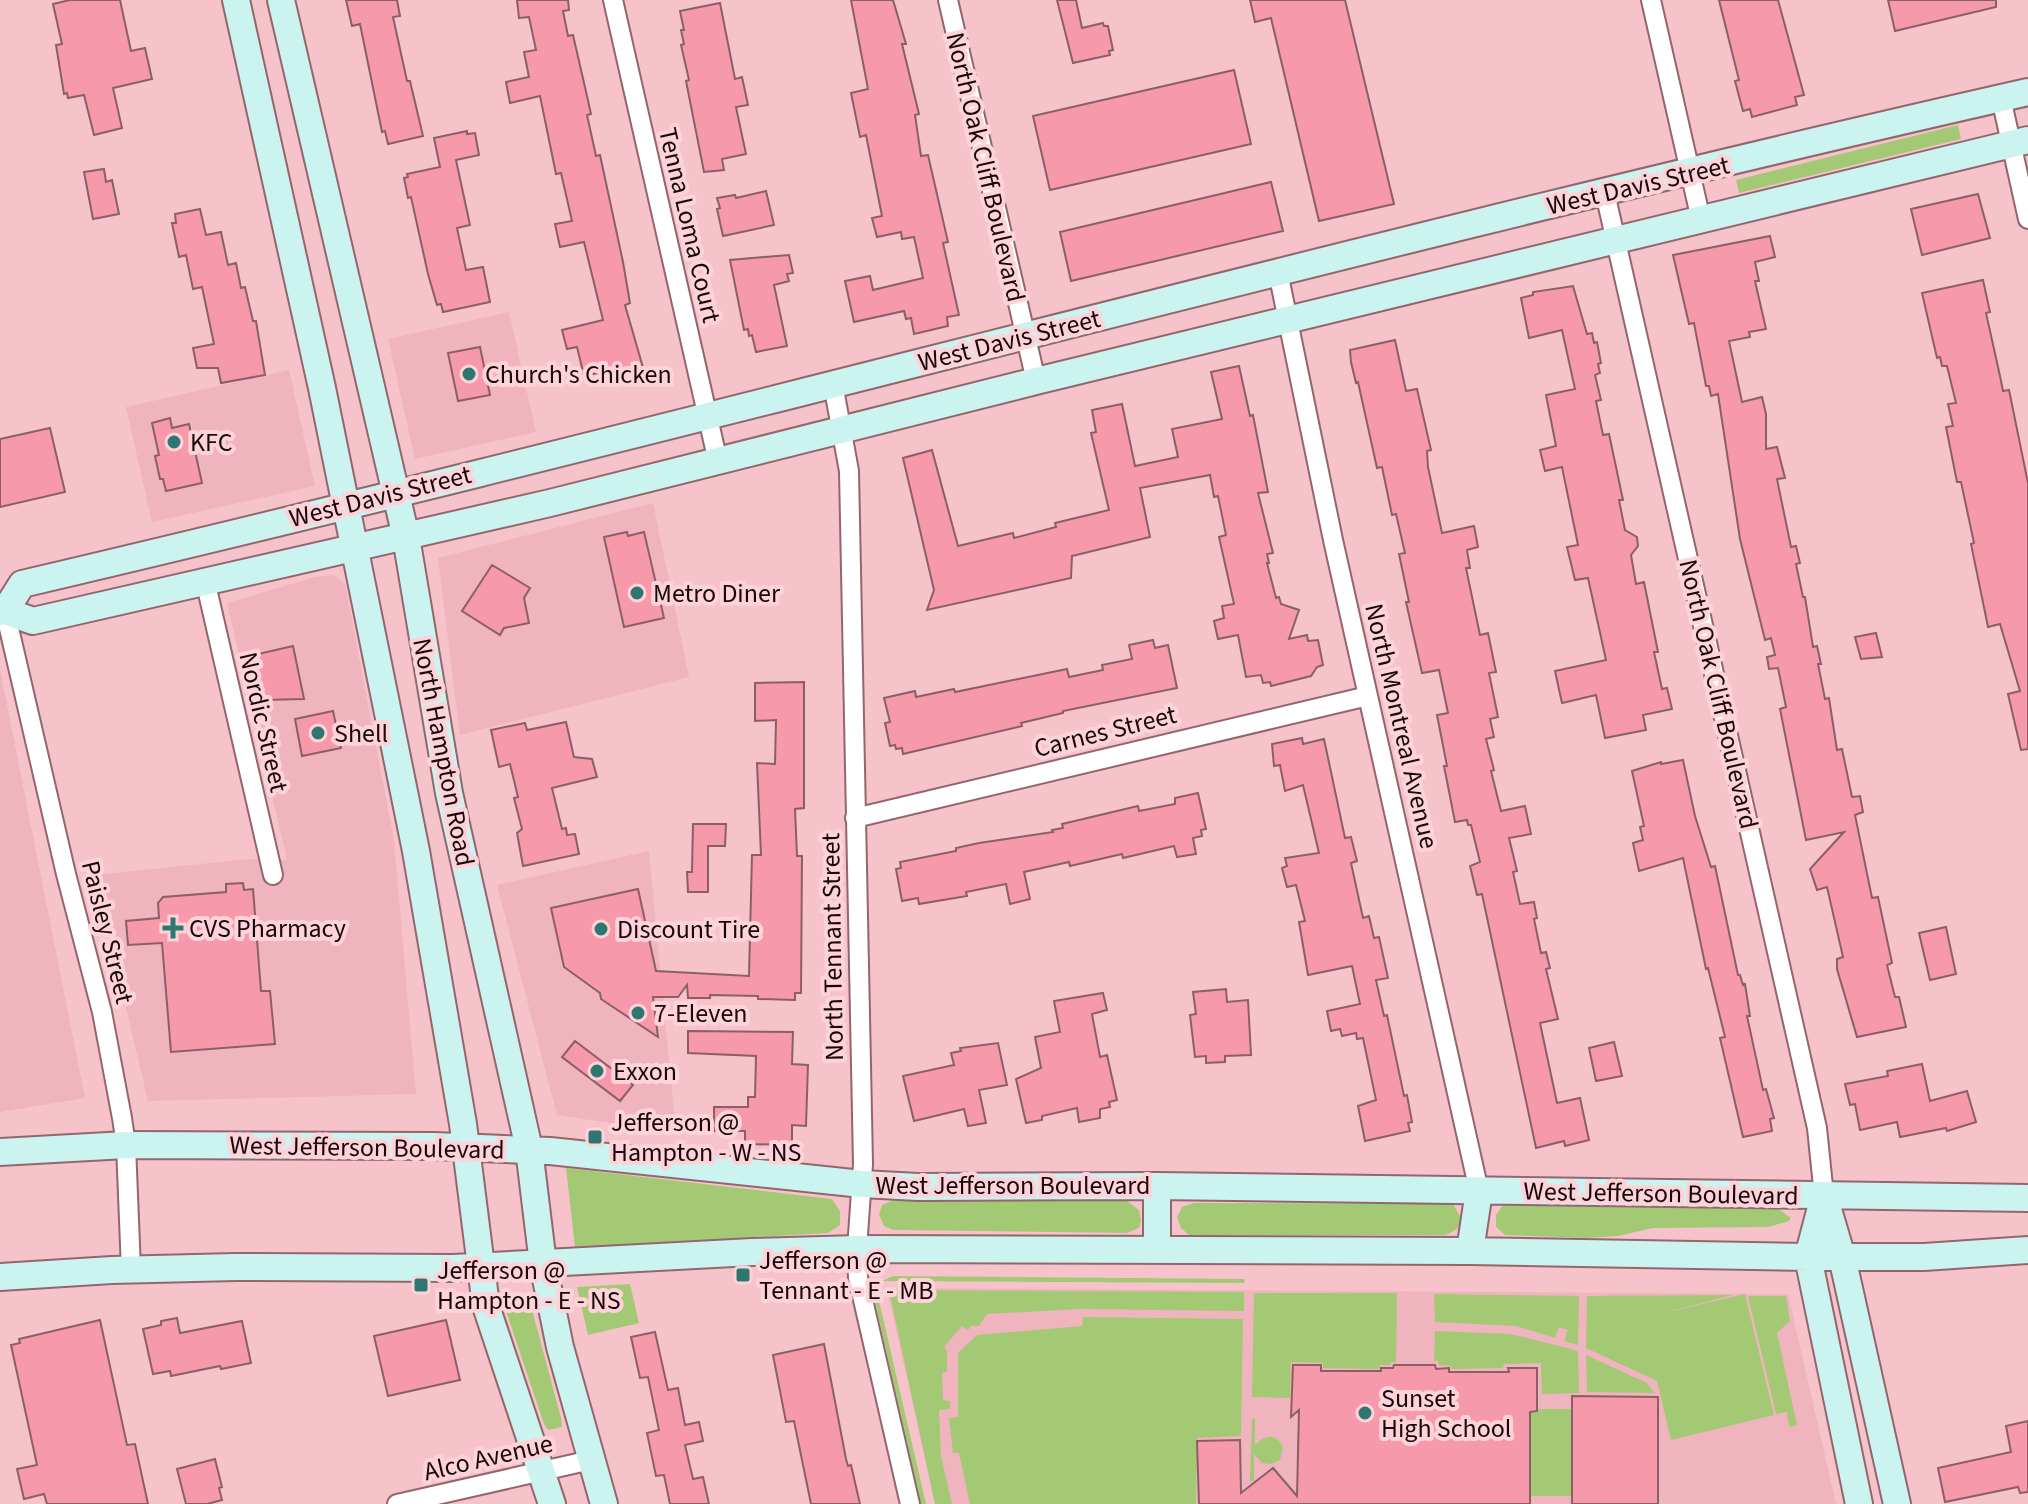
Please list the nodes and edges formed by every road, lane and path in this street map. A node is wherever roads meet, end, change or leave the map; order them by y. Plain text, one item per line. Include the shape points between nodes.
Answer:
1 (236, 0) edge
2 (281, 0) edge
3 (613, 0) edge
4 (948, 0) edge
5 (1651, 0) edge
6 (2028, 92) edge
7 (2001, 98) junction
8 (2020, 142) edge
9 (1691, 172) junction
10 (1605, 193) junction
11 (2028, 219) edge
12 (1701, 220) junction
13 (1616, 241) junction
14 (1278, 272) junction
15 (1288, 322) junction
16 (1025, 336) junction
17 (1036, 381) junction
18 (833, 384) junction
19 (706, 417) junction
20 (843, 429) junction
21 (718, 462) junction
22 (396, 492) junction
23 (346, 504) junction
24 (406, 537) junction
25 (355, 548) junction
26 (205, 580) junction
27 (3, 611) edge
28 (1368, 696) junction
29 (855, 818) junction
30 (273, 875) dead end
31 (126, 1145) junction
32 (465, 1147) junction
33 (529, 1149) junction
34 (0, 1152) edge
35 (862, 1184) junction
36 (1157, 1186) junction
37 (1479, 1191) junction
38 (1824, 1196) junction
39 (2028, 1198) edge
40 (1157, 1248) junction
41 (857, 1249) junction
42 (2028, 1250) edge
43 (1470, 1251) junction
44 (1808, 1257) junction
45 (1842, 1257) junction
46 (543, 1264) junction
47 (480, 1266) junction
48 (131, 1270) junction
49 (0, 1277) edge
50 (591, 1460) junction
51 (543, 1471) junction
52 (397, 1504) edge
53 (552, 1504) edge
54 (604, 1504) edge
55 (910, 1504) edge
56 (1859, 1504) edge
57 (1897, 1504) edge

1 - 23 main road, North Hampton Road
2 - 22 main road, North Hampton Road
3 - 19 street, Tenna Loma Court
4 - 16 street, North Oak Cliff Boulevard
5 - 9 street
6 - 7 main road, West Davis Street
7 - 8 street
7 - 9 main road, West Davis Street
8 - 11 street
8 - 12 main road, West Davis Street
9 - 10 main road, West Davis Street
9 - 12 street
10 - 13 street, North Oak Cliff Boulevard
10 - 14 main road, West Davis Street
12 - 13 main road, West Davis Street
13 - 15 main road, West Davis Street
13 - 38 street, North Oak Cliff Boulevard via 1817,1128
14 - 15 street, North Montreal Avenue
14 - 16 main road, West Davis Street
15 - 17 main road, West Davis Street
15 - 28 street, North Montreal Avenue
16 - 17 street, North Oak Cliff Boulevard
16 - 18 main road, West Davis Street
17 - 20 main road, West Davis Street
18 - 19 main road, West Davis Street
18 - 20 street, North Tennant Street
19 - 21 street, Tenna Loma Court
19 - 22 main road, West Davis Street
20 - 21 main road, West Davis Street
20 - 29 street, North Tennant Street via 850,502
21 - 24 main road, West Davis Street
22 - 23 main road, West Davis Street
22 - 24 main road, North Hampton Road
23 - 25 main road, North Hampton Road
23 - 27 main road, West Davis Street via 22,584
24 - 25 main road, West Davis Street
24 - 33 main road, North Hampton Road via 449,793
25 - 26 main road, West Davis Street
25 - 32 main road, North Hampton Road via 416,851
26 - 27 main road, West Davis Street via 33,621
26 - 30 street, Nordic Street
27 - 31 street, Paisley Street via 102,1012
28 - 29 street, Carnes Street
28 - 37 street, North Montreal Avenue
29 - 35 street, North Tennant Street
31 - 32 main road, West Jefferson Boulevard
31 - 34 main road, West Jefferson Boulevard
31 - 48 street, Paisley Street
32 - 33 main road, West Jefferson Boulevard
32 - 47 main road, North Hampton Road
33 - 35 main road, West Jefferson Boulevard
33 - 46 main road, North Hampton Road
35 - 36 main road, West Jefferson Boulevard
35 - 41 street, North Tennant Street
36 - 37 main road, West Jefferson Boulevard
36 - 40 main road
37 - 38 main road, West Jefferson Boulevard
37 - 43 main road
38 - 39 main road, West Jefferson Boulevard
38 - 44 main road, North Oak Cliff Boulevard
38 - 45 main road, North Oak Cliff Boulevard
40 - 41 main road
40 - 43 main road
41 - 46 main road
41 - 55 street, North Tennant Street via 858,1278
42 - 45 main road
43 - 44 main road
44 - 45 main road
44 - 56 main road, North Oak Cliff Boulevard
45 - 57 main road, North Oak Cliff Boulevard
46 - 47 main road
46 - 50 main road, North Hampton Road
47 - 48 main road
47 - 51 main road, North Hampton Road via 486,1306
48 - 49 main road
50 - 51 street, Alco Avenue
50 - 54 main road, North Hampton Road
51 - 52 street, Alco Avenue
51 - 53 main road, North Hampton Road

